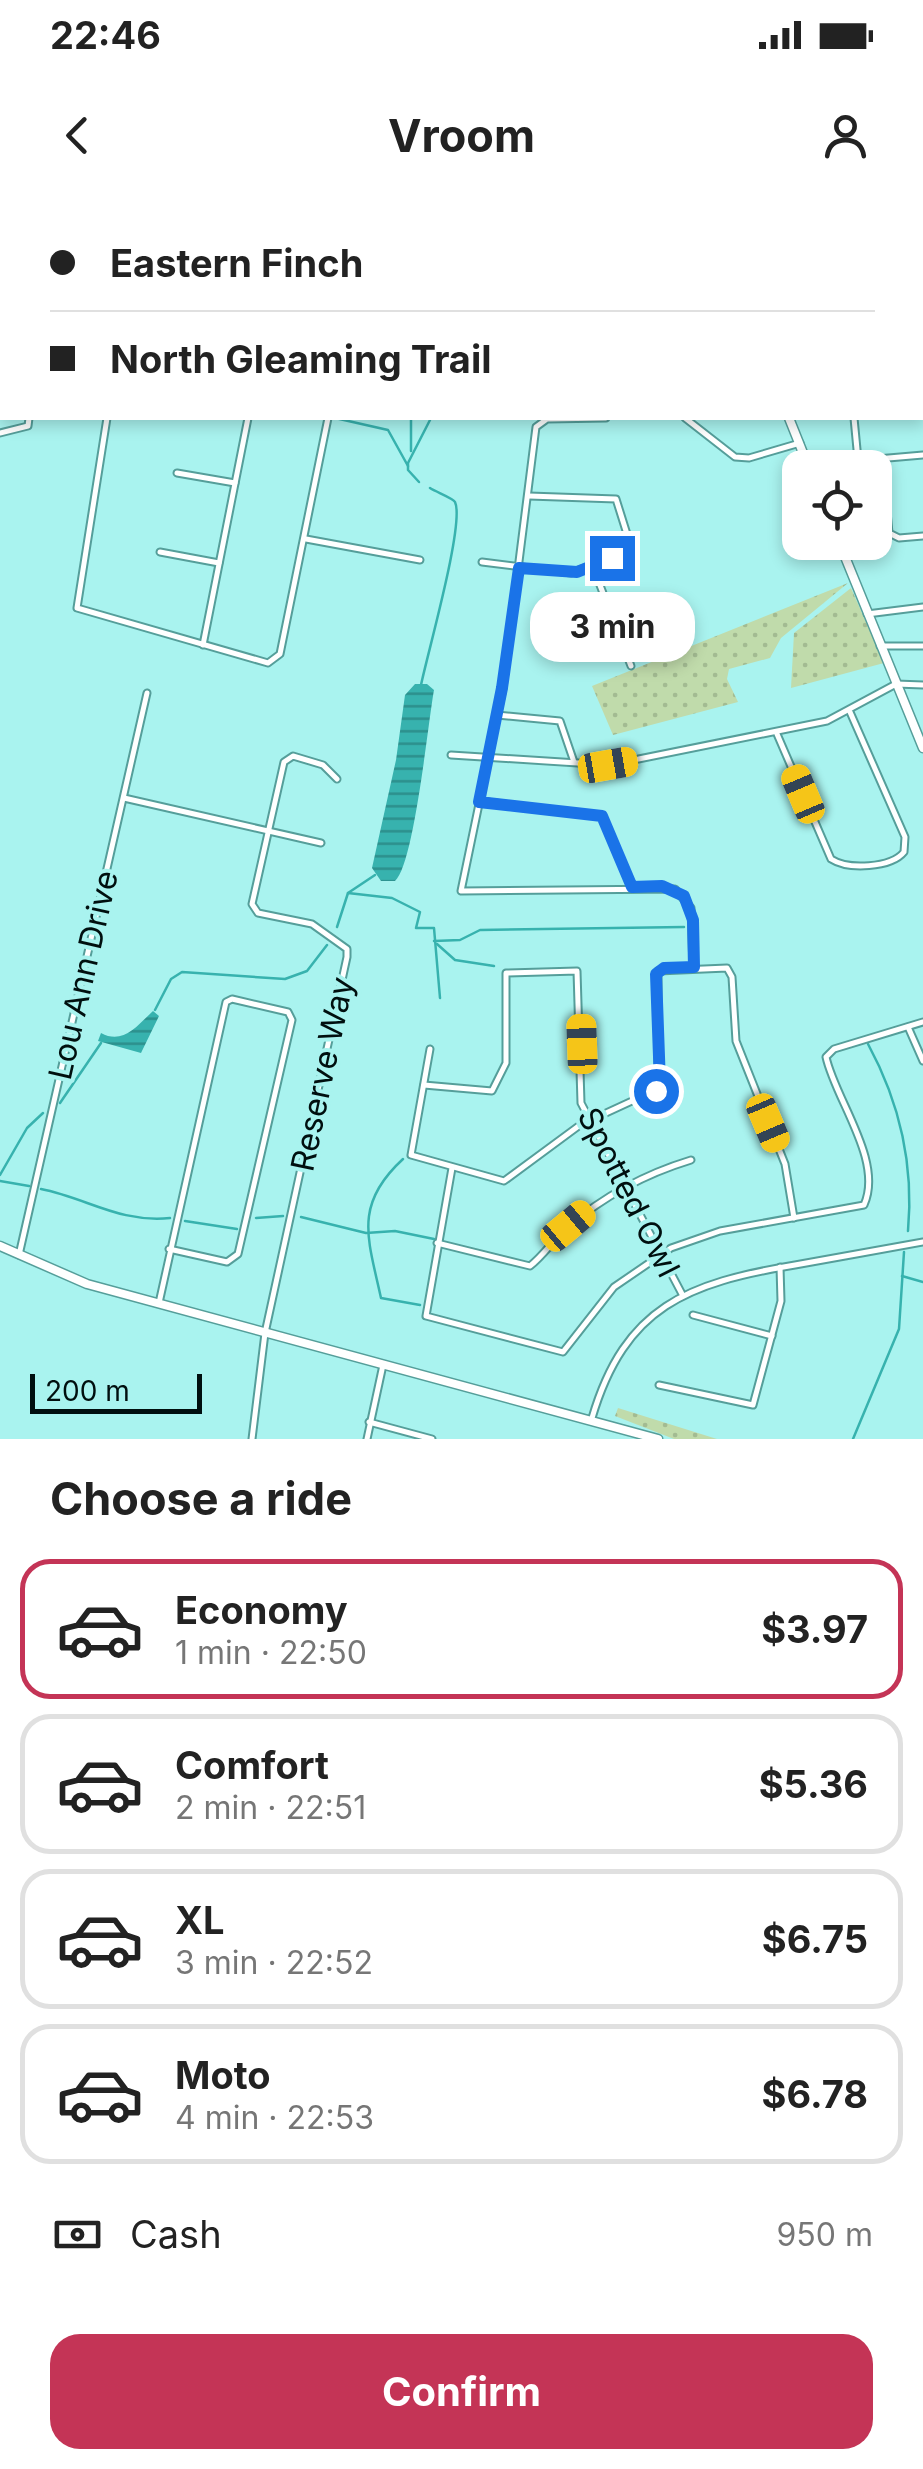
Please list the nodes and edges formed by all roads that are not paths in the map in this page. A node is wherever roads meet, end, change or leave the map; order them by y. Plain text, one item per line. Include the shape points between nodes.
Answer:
1 (29, 420) edge
2 (107, 420) edge
3 (248, 420) edge
4 (328, 420) edge
5 (579, 420) edge
6 (688, 420) edge
7 (790, 420) edge
8 (854, 420) edge
9 (0, 433) edge
10 (800, 443) junction
11 (803, 450) edge
12 (857, 450) edge
13 (923, 455) edge
14 (892, 457) edge
15 (177, 473) dead end
16 (235, 484) junction
17 (529, 496) junction
18 (892, 536) edge
19 (923, 536) edge
20 (306, 539) junction
21 (160, 552) dead end
22 (380, 553) junction
23 (420, 560) dead end
24 (846, 560) edge
25 (482, 562) dead end
26 (219, 563) junction
27 (377, 564) dead end
28 (593, 567) junction
29 (519, 568) junction
30 (923, 608) edge
31 (867, 614) junction
32 (204, 646) junction
33 (880, 646) junction
34 (923, 646) edge
35 (630, 666) dead end
36 (896, 684) junction
37 (923, 685) edge
38 (148, 693) dead end
39 (850, 712) junction
40 (498, 715) junction
41 (777, 733) junction
42 (923, 748) edge
43 (451, 755) dead end
44 (486, 758) junction
45 (574, 763) junction
46 (337, 779) dead end
47 (124, 798) junction
48 (479, 802) junction
49 (268, 833) junction
50 (321, 843) dead end
51 (632, 887) junction
52 (694, 967) junction
53 (923, 1022) edge
54 (908, 1027) junction
55 (430, 1050) dead end
56 (923, 1061) edge
57 (423, 1085) junction
58 (587, 1121) junction
59 (690, 1160) dead end
60 (452, 1168) junction
61 (623, 1188) junction
62 (794, 1218) junction
63 (923, 1242) edge
64 (437, 1243) junction
65 (0, 1246) edge
66 (169, 1250) junction
67 (660, 1254) junction
68 (19, 1258) junction
69 (780, 1267) junction
70 (682, 1294) junction
71 (159, 1304) junction
72 (693, 1315) dead end
73 (265, 1333) junction
74 (772, 1336) junction
75 (384, 1362) junction
76 (659, 1385) dead end
77 (592, 1418) junction
78 (368, 1422) junction
79 (252, 1439) edge
80 (367, 1439) edge
81 (432, 1439) edge
82 (658, 1439) edge

1 - 9 street via 28,426
2 - 32 street via 77,608
3 - 16 street
4 - 20 street
5 - 17 street via 539,423
6 - 10 street via 734,457
7 - 10 main road
8 - 12 street
10 - 11 main road
13 - 14 street
15 - 16 street
16 - 26 street
17 - 28 street via 616,499 632,550
17 - 29 street
18 - 19 street
20 - 22 street
20 - 32 street via 276,660
21 - 26 street
22 - 23 street
22 - 27 street
24 - 31 main road
25 - 29 street
26 - 32 street
28 - 29 street via 571,573
28 - 35 street
29 - 40 street
30 - 31 street
31 - 33 main road
33 - 34 street
33 - 36 main road
36 - 37 street
36 - 39 street
36 - 42 main road
38 - 47 street, Lou Ann Drive
39 - 41 street
39 - 41 street via 905,838 902,854 886,863 834,862
40 - 44 street
40 - 45 street via 560,721
41 - 45 street via 608,765
43 - 44 street
44 - 45 street
44 - 48 street
46 - 49 street, Reserve Way via 323,765 288,757
47 - 49 street
47 - 68 street, Lou Ann Drive
48 - 51 street via 602,816
48 - 51 street via 461,891
49 - 50 street
49 - 73 street, Reserve Way via 253,909 312,924 341,943 347,957
51 - 52 street via 662,886 684,896 693,920
52 - 58 street via 658,971 658,1089
52 - 62 street via 729,969 736,1041 787,1168
53 - 54 street
54 - 56 street
54 - 62 street via 827,1055 863,1152 865,1204
55 - 57 street
57 - 58 street, Spotted Owl via 486,1094 495,1088 507,1058 506,973 576,971 579,1095
57 - 60 street via 411,1155
58 - 60 street via 506,1180
58 - 61 street, Spotted Owl
59 - 61 street
60 - 64 street
61 - 64 street via 584,1213 530,1266
61 - 67 street, Spotted Owl
62 - 67 street via 720,1231
63 - 69 street
64 - 67 street via 426,1316 560,1353 614,1287
65 - 68 main road
66 - 66 street via 228,1262 238,1254 292,1017 284,1011 228,1000
66 - 71 street
67 - 70 street, Spotted Owl
68 - 71 main road
69 - 70 street
69 - 74 street via 782,1294
70 - 77 street via 646,1320 620,1351
71 - 73 main road
72 - 74 street
73 - 75 main road
73 - 79 street
74 - 76 street via 752,1406
75 - 77 main road
75 - 78 street
77 - 82 main road
78 - 80 street
78 - 81 street

